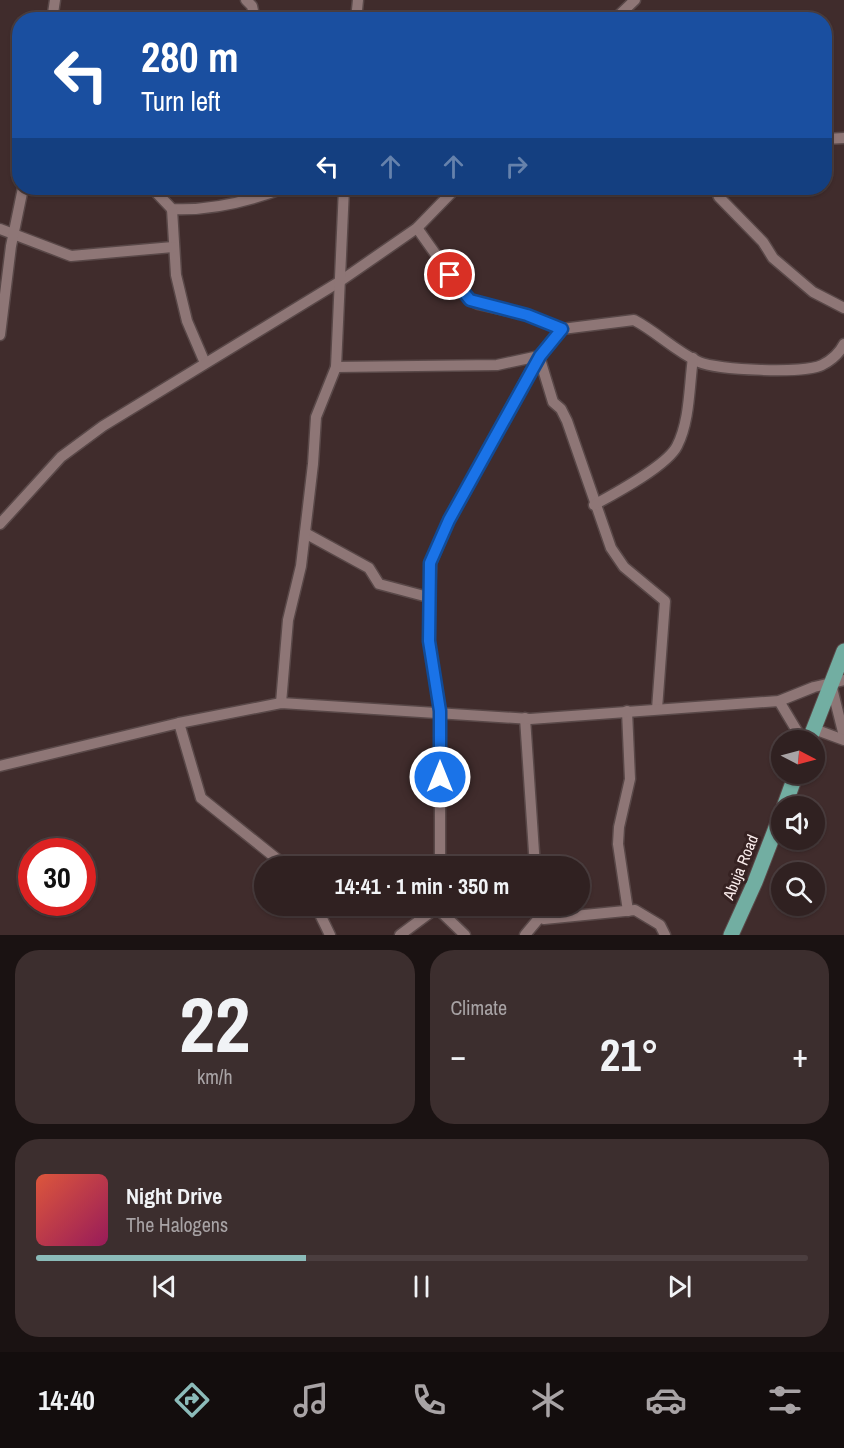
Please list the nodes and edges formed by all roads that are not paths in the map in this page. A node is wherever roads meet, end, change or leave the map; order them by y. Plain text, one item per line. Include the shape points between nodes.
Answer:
1 (635, 0) edge
2 (622, 12) edge
3 (22, 195) edge
4 (158, 195) edge
5 (266, 195) edge
6 (344, 195) edge
7 (449, 195) edge
8 (718, 195) edge
9 (171, 209) junction
10 (417, 228) junction
11 (0, 229) edge
12 (14, 233) junction
13 (173, 247) junction
14 (339, 282) junction
15 (844, 309) edge
16 (562, 329) junction
17 (0, 335) edge
18 (844, 344) edge
19 (540, 356) junction
20 (693, 358) junction
21 (205, 363) junction
22 (336, 367) junction
23 (594, 506) junction
24 (0, 524) edge
25 (305, 533) junction
26 (428, 597) junction
27 (844, 651) edge
28 (838, 682) edge
29 (779, 701) junction
30 (280, 703) junction
31 (657, 709) junction
32 (440, 711) junction
33 (627, 711) junction
34 (525, 718) junction
35 (179, 723) junction
36 (796, 730) edge
37 (814, 730) edge
38 (825, 736) edge
39 (844, 738) edge
40 (0, 766) edge
41 (771, 841) edge
42 (273, 856) edge
43 (440, 856) edge
44 (534, 856) edge
45 (590, 911) edge
46 (628, 911) junction
47 (321, 916) edge
48 (426, 916) edge
49 (447, 916) edge
50 (537, 916) edge
51 (330, 935) edge
52 (400, 935) edge
53 (465, 935) edge
54 (525, 935) edge
55 (665, 935) edge
56 (731, 935) edge

1 - 2 street
3 - 12 street
4 - 9 street
5 - 9 street via 247,202
6 - 14 street
7 - 10 street
8 - 15 street via 773,258 813,292
9 - 13 street
10 - 14 street
10 - 16 street via 470,300
11 - 12 street
12 - 13 street via 72,255
12 - 17 street
13 - 21 street via 188,321
14 - 21 street
14 - 22 street
16 - 19 street
16 - 20 street via 634,320
18 - 20 street via 833,358 807,370 746,369 701,363
19 - 22 street via 497,365
19 - 23 street via 553,402 567,421
19 - 26 street via 437,543 430,563
20 - 23 street via 677,447 629,485
21 - 24 street via 103,426 61,457
22 - 25 street via 316,417
23 - 31 street via 611,548 624,567 665,601
25 - 26 street via 369,568 379,584
25 - 30 street via 302,566 288,620
26 - 32 street via 429,641
27 - 28 main road
28 - 29 street
28 - 37 main road
28 - 39 street
29 - 31 street
29 - 36 street
30 - 32 street
30 - 35 street
31 - 33 street
32 - 34 street
32 - 43 street
33 - 34 street
33 - 46 street via 630,779 618,844
34 - 44 street
35 - 40 street
35 - 42 street via 201,798
38 - 39 street
41 - 56 main road, Abuja Road
45 - 46 street
46 - 55 street via 648,916
47 - 51 street
48 - 52 street
49 - 53 street
50 - 54 street

